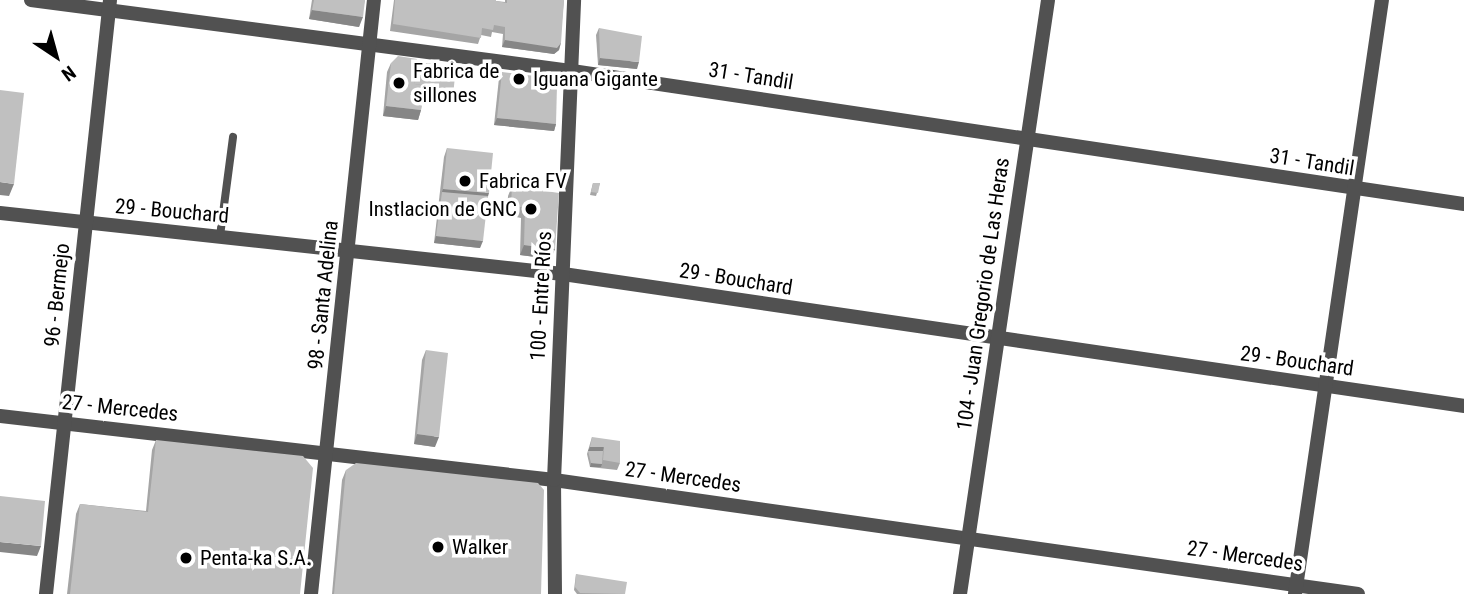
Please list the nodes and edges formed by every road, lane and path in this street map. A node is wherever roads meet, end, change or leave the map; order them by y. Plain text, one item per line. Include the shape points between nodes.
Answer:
1 (31, 0) edge
2 (374, 0) edge
3 (575, 0) edge
4 (1048, 0) edge
5 (1381, 0) edge
6 (109, 5) edge
7 (369, 47) junction
8 (572, 71) junction
9 (233, 137) dead end
10 (1027, 139) junction
11 (1351, 189) junction
12 (1464, 204) edge
13 (0, 214) edge
14 (86, 223) junction
15 (220, 236) junction
16 (350, 249) junction
17 (563, 274) junction
18 (998, 339) junction
19 (1325, 387) junction
20 (1464, 406) edge
21 (0, 416) edge
22 (65, 423) junction
23 (327, 452) junction
24 (554, 480) junction
25 (968, 537) junction
26 (1296, 589) edge
27 (46, 594) edge
28 (311, 594) edge
29 (555, 594) edge
30 (960, 594) edge
31 (1358, 594) edge

1 - 6 street, 31 - Tandil
2 - 7 street, 98 - Santa Adelina
3 - 8 street, 100 - Entre Ríos
4 - 10 street, 104 - Juan Gregorio de Las Heras
5 - 11 street
6 - 7 street, 31 - Tandil
6 - 14 street, 96 - Bermejo
7 - 8 street, 31 - Tandil
7 - 16 street, 98 - Santa Adelina
8 - 10 street, 31 - Tandil
8 - 17 street, 100 - Entre Ríos
9 - 15 lane
10 - 11 street, 31 - Tandil
10 - 18 street, 104 - Juan Gregorio de Las Heras
11 - 12 street, 31 - Tandil
11 - 19 street
13 - 14 street, 29 - Bouchard
14 - 15 street, 29 - Bouchard
14 - 22 street, 96 - Bermejo
15 - 16 street, 29 - Bouchard
16 - 17 street, 29 - Bouchard
16 - 23 street, 98 - Santa Adelina
17 - 18 street, 29 - Bouchard
17 - 24 street, 100 - Entre Ríos
18 - 19 street, 29 - Bouchard
18 - 25 street, 104 - Juan Gregorio de Las Heras
19 - 20 street, 29 - Bouchard
19 - 26 street
21 - 22 street, 27 - Mercedes
22 - 23 street, 27 - Mercedes
22 - 27 street, 96 - Bermejo
23 - 24 street, 27 - Mercedes
23 - 28 street, 98 - Santa Adelina
24 - 25 street, 27 - Mercedes
24 - 29 street, 100 - Entre Ríos
25 - 26 street, 27 - Mercedes
25 - 30 street, 104 - Juan Gregorio de Las Heras
26 - 31 street, 27 - Mercedes

